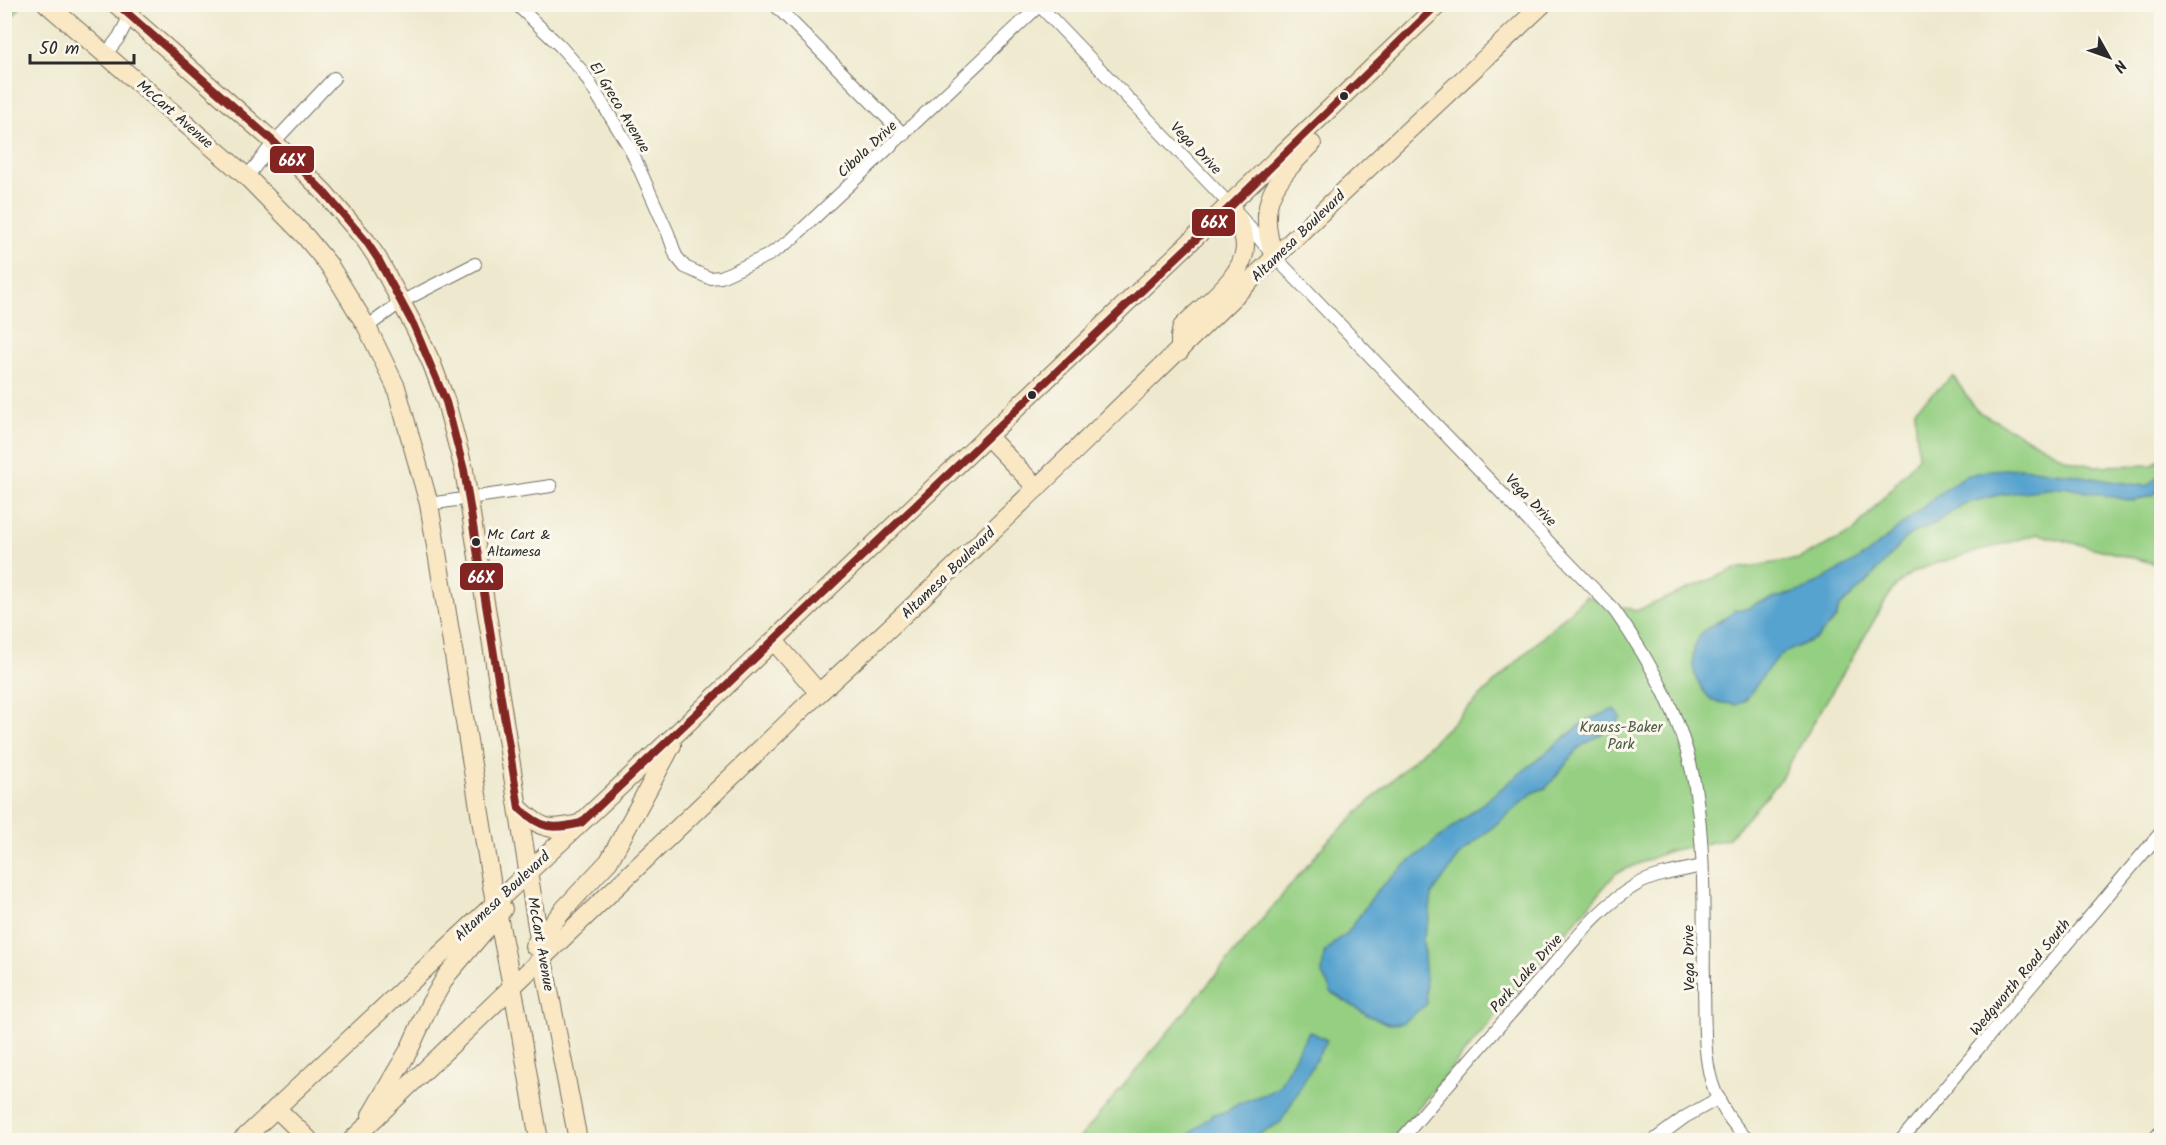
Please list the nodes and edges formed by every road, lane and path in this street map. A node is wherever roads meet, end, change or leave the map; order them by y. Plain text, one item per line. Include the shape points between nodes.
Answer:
1 (47, 4) edge
2 (116, 4) edge
3 (516, 4) edge
4 (774, 4) edge
5 (1439, 4) edge
6 (1543, 4) edge
7 (1040, 5) edge
8 (134, 11) edge
9 (106, 54) junction
10 (334, 78) dead end
11 (1340, 100) junction
12 (904, 135) junction
13 (274, 142) junction
14 (248, 177) junction
15 (1231, 206) junction
16 (1275, 257) junction
17 (476, 264) dead end
18 (693, 271) joint
19 (400, 302) junction
20 (367, 327) junction
21 (1180, 351) junction
22 (988, 437) junction
23 (551, 486) dead end
24 (1037, 488) junction
25 (468, 498) junction
26 (429, 504) junction
27 (774, 641) junction
28 (819, 693) junction
29 (677, 734) junction
30 (519, 808) junction
31 (581, 823) junction
32 (2162, 831) edge
33 (1702, 866) junction
34 (530, 871) junction
35 (497, 909) junction
36 (539, 939) junction
37 (542, 958) junction
38 (513, 987) junction
39 (1719, 1098) junction
40 (276, 1108) junction
41 (2162, 1130) edge
42 (358, 1135) edge
43 (242, 1140) edge
44 (309, 1140) edge
45 (539, 1140) edge
46 (578, 1140) edge
47 (1401, 1140) edge
48 (1653, 1140) edge
49 (1748, 1140) edge
50 (1900, 1140) edge
51 (2153, 1140) edge

1 - 9 main road, McCart Avenue
2 - 8 main road, McCart Avenue
3 - 18 street, El Greco Avenue via 582,71 630,147 676,256
4 - 12 street
5 - 11 main road, Altamesa Boulevard
6 - 16 main road, Altamesa Boulevard
7 - 12 street, Cibola Drive
7 - 15 street, Vega Drive
8 - 9 street
8 - 13 main road, McCart Avenue
9 - 14 main road, McCart Avenue
10 - 13 street
11 - 15 main road, Altamesa Boulevard
11 - 16 main road via 1324,131 1272,190 1267,237
12 - 18 street, Cibola Drive via 791,240 769,255 721,277 709,278
13 - 14 street
13 - 19 main road, McCart Avenue via 366,241
14 - 20 main road, McCart Avenue via 329,265
15 - 16 street, Vega Drive
15 - 21 main road via 1245,246 1242,261 1230,281 1182,327
15 - 22 main road, Altamesa Boulevard
16 - 21 main road, Altamesa Boulevard
16 - 33 street, Vega Drive via 1614,610 1666,694 1688,754
17 - 19 street
19 - 20 street
19 - 25 main road, McCart Avenue via 432,364 446,402
20 - 26 main road, McCart Avenue via 396,387
21 - 24 main road, Altamesa Boulevard
22 - 24 main road
22 - 27 main road, Altamesa Boulevard
23 - 25 street
24 - 28 main road, Altamesa Boulevard
25 - 26 street
25 - 30 main road, McCart Avenue
26 - 35 main road, McCart Avenue
27 - 28 main road
27 - 29 main road, Altamesa Boulevard
28 - 37 main road, Altamesa Boulevard
29 - 31 main road, Altamesa Boulevard
29 - 36 main road via 609,861
30 - 31 main road via 549,828
30 - 34 main road, McCart Avenue
31 - 34 main road, Altamesa Boulevard
32 - 50 street, Wedgworth Road South
33 - 39 street, Vega Drive via 1705,1026 1710,1075
33 - 47 street, Park Lake Drive via 1655,877 1615,900 1490,1034
34 - 35 main road, Altamesa Boulevard
34 - 36 main road, McCart Avenue
35 - 38 main road, McCart Avenue
35 - 40 main road, Altamesa Boulevard
35 - 42 main road via 447,975 409,1050
36 - 37 main road, McCart Avenue
36 - 38 main road
37 - 38 main road, Altamesa Boulevard
37 - 46 main road, McCart Avenue
38 - 42 main road, Altamesa Boulevard
38 - 45 main road, McCart Avenue
39 - 48 street
39 - 49 street, Vega Drive via 1727,1115
40 - 43 main road, Altamesa Boulevard
40 - 44 main road
41 - 51 street

